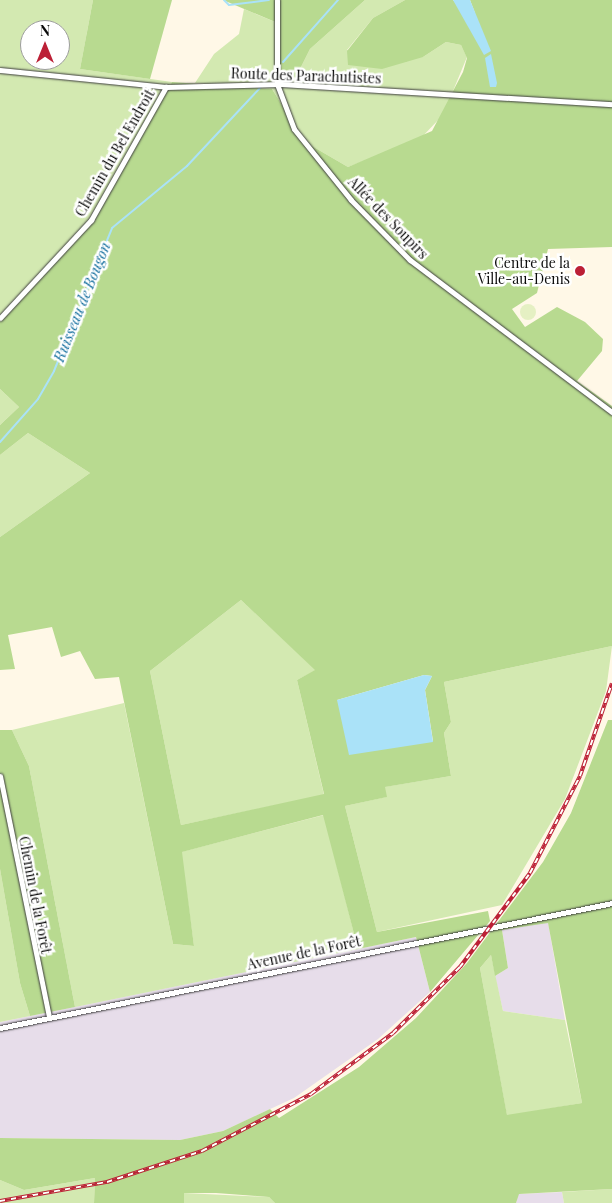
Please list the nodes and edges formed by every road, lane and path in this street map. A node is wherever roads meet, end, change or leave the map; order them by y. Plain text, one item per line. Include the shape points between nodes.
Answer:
1 (277, 0) edge
2 (0, 70) edge
3 (277, 84) junction
4 (166, 87) junction
5 (612, 104) edge
6 (0, 318) edge
7 (612, 412) edge
8 (0, 776) edge
9 (612, 903) edge
10 (49, 1017) junction
11 (0, 1028) edge

1 - 3 street
2 - 4 street, Route des Parachutistes
3 - 4 street, Route des Parachutistes
3 - 5 street, Route des Parachutistes
3 - 7 street, Allée des Soupirs via 294,129 351,200 410,260
4 - 6 street, Chemin du Bel Endroit via 91,220
8 - 10 street, Chemin de la Forêt
9 - 10 street, Avenue de la Forêt
10 - 11 street, Avenue de la Forêt

